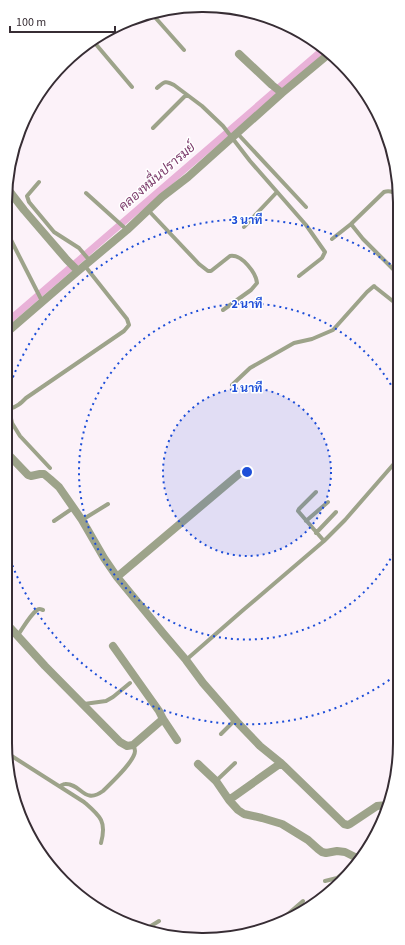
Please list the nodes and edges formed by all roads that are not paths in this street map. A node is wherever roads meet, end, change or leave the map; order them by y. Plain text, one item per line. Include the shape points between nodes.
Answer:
1 (155, 18) edge
2 (96, 45) edge
3 (184, 50) dead end
4 (239, 54) dead end
5 (325, 57) edge
6 (132, 87) dead end
7 (157, 88) dead end
8 (282, 93) junction
9 (186, 95) junction
10 (153, 128) dead end
11 (234, 135) junction
12 (39, 182) dead end
13 (277, 192) junction
14 (393, 192) edge
15 (86, 193) dead end
16 (12, 194) edge
17 (306, 207) dead end
18 (148, 210) junction
19 (351, 224) junction
20 (244, 227) dead end
21 (127, 230) junction
22 (332, 239) dead end
23 (12, 242) edge
24 (84, 266) junction
25 (393, 269) edge
26 (299, 276) dead end
27 (393, 301) edge
28 (42, 302) junction
29 (223, 310) dead end
30 (12, 328) edge
31 (232, 385) dead end
32 (12, 408) edge
33 (12, 423) edge
34 (12, 458) edge
35 (393, 465) edge
36 (50, 468) dead end
37 (239, 474) dead end
38 (316, 492) dead end
39 (328, 502) dead end
40 (108, 504) dead end
41 (73, 508) junction
42 (336, 512) dead end
43 (82, 520) junction
44 (54, 521) dead end
45 (306, 521) junction
46 (316, 533) junction
47 (324, 541) junction
48 (117, 577) junction
49 (43, 610) dead end
50 (12, 630) edge
51 (18, 636) junction
52 (113, 646) dead end
53 (186, 660) junction
54 (130, 683) dead end
55 (84, 704) junction
56 (163, 719) junction
57 (235, 719) junction
58 (221, 734) dead end
59 (177, 740) dead end
60 (133, 745) junction
61 (12, 756) edge
62 (235, 763) dead end
63 (280, 763) junction
64 (198, 764) dead end
65 (216, 781) junction
66 (59, 786) junction
67 (229, 800) junction
68 (382, 805) edge
69 (101, 843) dead end
70 (355, 857) edge
71 (336, 878) edge
72 (325, 881) dead end
73 (303, 901) dead end
74 (293, 910) edge
75 (159, 921) dead end
76 (150, 926) edge

1 - 3 lane
2 - 6 lane
4 - 8 street
5 - 8 street
7 - 9 lane via 169,82
8 - 11 street
9 - 10 lane
9 - 11 lane
11 - 13 lane
11 - 17 lane
11 - 18 street
12 - 24 lane via 27,196 29,202 54,232 78,248
13 - 20 lane
13 - 26 lane via 306,225 325,252 322,258
14 - 19 lane via 384,192
15 - 21 lane
16 - 24 street via 67,260
18 - 21 street
18 - 29 lane via 208,271 230,256 238,257 250,267 258,283
19 - 22 lane
19 - 25 lane
21 - 24 street
23 - 28 lane
24 - 28 street
24 - 32 lane via 127,319 129,325 124,331
27 - 31 lane via 374,286 333,330 294,343 250,368
28 - 30 street
33 - 36 lane via 20,436
34 - 41 street via 28,475 41,474 50,479 59,487
35 - 47 lane
37 - 48 street
38 - 45 lane via 298,510
39 - 45 lane
40 - 43 lane
41 - 43 street
41 - 44 lane
42 - 46 lane
43 - 48 street
45 - 46 lane
46 - 47 lane
47 - 53 lane
48 - 53 street
49 - 51 lane via 37,610
50 - 51 street
51 - 55 street
52 - 56 street
53 - 57 street
54 - 55 lane via 113,697
55 - 60 street via 120,742 127,746
56 - 59 street
56 - 60 street
57 - 58 lane
57 - 63 street
60 - 66 lane via 135,752 129,764 98,794 84,794 70,785
61 - 66 lane
62 - 65 lane
63 - 67 street
63 - 68 street via 344,824 348,825 377,806
64 - 65 street
65 - 67 street
66 - 69 lane via 95,812 102,822
67 - 70 street via 244,814 282,824 322,852 338,851
71 - 72 lane
73 - 74 lane
75 - 76 lane

